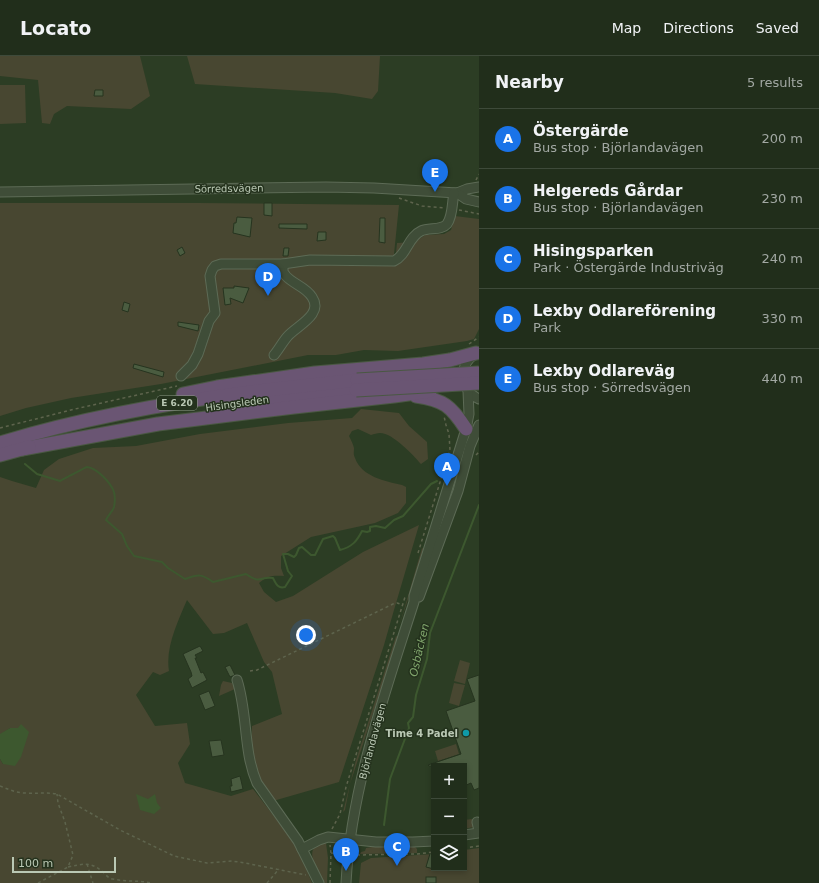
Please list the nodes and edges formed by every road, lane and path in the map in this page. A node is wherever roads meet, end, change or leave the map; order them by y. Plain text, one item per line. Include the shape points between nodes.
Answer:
1 (479, 187) edge
2 (0, 192) edge
3 (455, 193) junction
4 (397, 198) dead end
5 (479, 202) edge
6 (451, 209) junction
7 (479, 214) edge
8 (283, 264) junction
9 (477, 353) edge
10 (274, 355) dead end
11 (479, 373) edge
12 (181, 376) dead end
13 (479, 383) edge
14 (356, 385) junction
15 (467, 390) junction
16 (408, 394) junction
17 (479, 399) edge
18 (450, 409) junction
19 (140, 410) junction
20 (479, 426) edge
21 (466, 429) junction
22 (0, 443) edge
23 (22, 449) junction
24 (479, 452) edge
25 (0, 455) edge
26 (476, 455) dead end
27 (418, 553) dead end
28 (406, 595) dead end
29 (414, 602) junction
30 (403, 605) junction
31 (250, 671) dead end
32 (237, 680) dead end
33 (0, 786) edge
34 (57, 794) junction
35 (477, 822) dead end
36 (479, 832) edge
37 (467, 834) edge
38 (331, 837) junction
39 (350, 839) junction
40 (431, 841) edge
41 (300, 845) junction
42 (479, 846) edge
43 (467, 848) edge
44 (431, 852) edge
45 (359, 855) dead end
46 (86, 863) junction
47 (68, 867) junction
48 (279, 869) junction
49 (315, 874) junction
50 (38, 883) edge
51 (93, 883) edge
52 (151, 883) edge
53 (267, 883) edge
54 (319, 883) edge
55 (330, 883) edge
56 (346, 883) edge

1 - 3 street, Sörredsvägen
2 - 3 street, Sörredsvägen via 326,187
3 - 5 street, Sörredsvägen
3 - 6 street
4 - 6 path via 422,206
6 - 7 path
6 - 8 street via 449,221 445,225 420,231 400,257 394,260 310,260
8 - 10 street via 283,272 310,294 315,307 308,319 286,338
8 - 12 street via 227,263 212,270 210,276 215,313 209,321 198,354
9 - 15 street, Björlandavägen via 467,361 463,369 462,378
9 - 19 highway via 423,364 315,373 217,386 184,394
11 - 14 highway, Hisingsleden / E 6.20, bridge
13 - 14 highway, Hisingsleden / E 6.20, bridge
14 - 19 highway, Hisingsleden / E 6.20 via 274,389
14 - 23 highway, Hisingsleden / E 6.20 via 143,418
15 - 16 highway via 434,390
15 - 17 street
15 - 21 street, Björlandavägen via 469,414
16 - 18 highway via 435,400
16 - 23 highway via 158,424
18 - 21 highway
18 - 27 path via 444,419 449,434 450,450
19 - 22 highway, Hisingsleden / E 6.20
20 - 29 street, Björlandavägen via 419,598
21 - 29 street, Björlandavägen
23 - 25 highway, Hisingsleden / E 6.20
24 - 26 path
28 - 30 path
29 - 39 street, Björlandavägen via 366,761
30 - 31 path via 393,604 257,670
30 - 38 path via 346,787 340,814 332,827
32 - 41 street via 245,712 249,759 255,778
33 - 34 path via 24,794
34 - 47 path via 73,855
34 - 48 path via 120,830 174,856 194,861 232,861
35 - 36 street
36 - 37 street
38 - 39 street
38 - 41 street
38 - 55 path
39 - 40 street via 376,842
39 - 56 street, Björlandavägen
41 - 49 street
42 - 43 path
44 - 45 path
46 - 47 path
46 - 51 path
46 - 52 path via 98,868 111,879
47 - 50 path
48 - 49 path via 310,876
48 - 53 path
49 - 54 street

